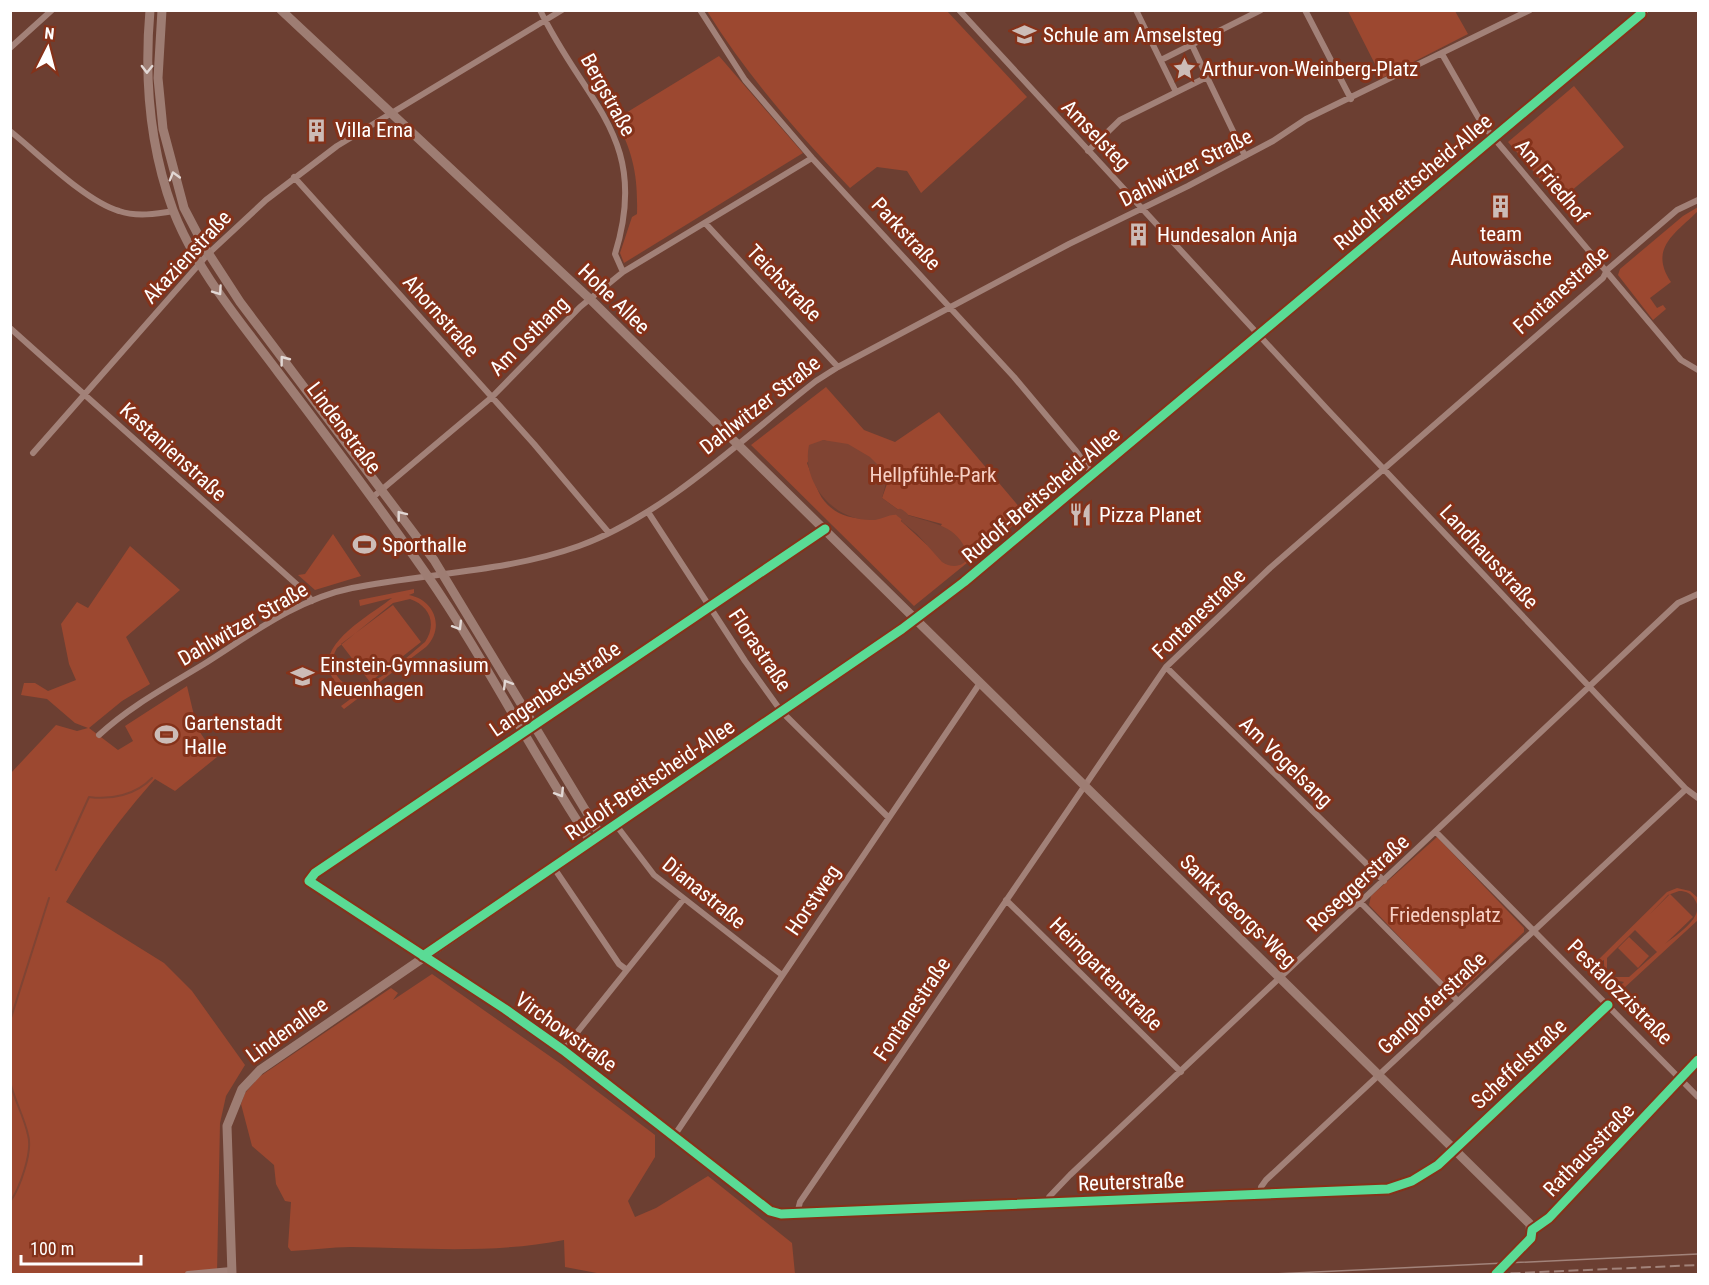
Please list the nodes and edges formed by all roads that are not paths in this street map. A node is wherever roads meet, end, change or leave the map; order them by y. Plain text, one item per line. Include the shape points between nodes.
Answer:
1 (52, 10) edge
2 (150, 10) edge
3 (162, 10) edge
4 (280, 10) edge
5 (540, 10) edge
6 (562, 10) edge
7 (700, 10) edge
8 (959, 10) edge
9 (1136, 10) edge
10 (1261, 10) edge
11 (1305, 10) edge
12 (1530, 10) edge
13 (1644, 10) edge
14 (545, 21) junction
15 (1192, 45) junction
16 (10, 48) edge
17 (1442, 54) junction
18 (1161, 60) junction
19 (1207, 77) junction
20 (1176, 92) junction
21 (1351, 99) junction
22 (392, 115) junction
23 (10, 131) edge
24 (1494, 138) junction
25 (1088, 151) junction
26 (1245, 156) junction
27 (812, 158) junction
28 (294, 177) junction
29 (1698, 200) edge
30 (184, 208) junction
31 (1144, 209) junction
32 (174, 211) junction
33 (706, 224) junction
34 (208, 254) junction
35 (200, 264) junction
36 (1607, 270) junction
37 (623, 272) junction
38 (591, 300) junction
39 (950, 306) junction
40 (10, 328) edge
41 (1259, 336) junction
42 (838, 367) junction
43 (1698, 370) edge
44 (85, 396) junction
45 (492, 397) junction
46 (736, 444) junction
47 (33, 453) dead end
48 (1383, 469) junction
49 (1093, 475) junction
50 (382, 491) junction
51 (373, 497) junction
52 (648, 512) junction
53 (825, 530) junction
54 (609, 533) junction
55 (442, 574) junction
56 (428, 576) junction
57 (1698, 594) edge
58 (312, 601) junction
59 (711, 608) junction
60 (915, 619) junction
61 (1166, 667) junction
62 (980, 683) junction
63 (1590, 687) junction
64 (781, 711) junction
65 (533, 726) junction
66 (523, 733) junction
67 (99, 735) dead end
68 (1085, 786) junction
69 (1686, 789) junction
70 (1698, 798) edge
71 (888, 817) junction
72 (616, 825) junction
73 (1436, 832) junction
74 (601, 836) junction
75 (591, 842) junction
76 (554, 868) junction
77 (309, 881) joint
78 (1384, 881) junction
79 (683, 900) junction
80 (1006, 900) junction
81 (1361, 903) junction
82 (1534, 930) junction
83 (423, 956) junction
84 (627, 970) junction
85 (782, 975) junction
86 (1281, 978) junction
87 (1458, 1001) junction
88 (1608, 1005) junction
89 (563, 1050) junction
90 (1698, 1060) edge
91 (1181, 1072) junction
92 (1379, 1075) junction
93 (1681, 1079) junction
94 (1698, 1097) edge
95 (674, 1136) junction
96 (1455, 1149) junction
97 (1260, 1195) junction
98 (1049, 1204) junction
99 (797, 1214) junction
100 (1532, 1230) junction
101 (231, 1272) edge
102 (188, 1275) edge
103 (1496, 1275) edge

1 - 16 street
2 -> 32 street, Lindenstraße via 148,107
30 -> 3 street, Lindenstraße via 159,105
4 - 22 street, Hohe Allee
5 - 14 street, Bergstraße
6 - 14 street, Akazienstraße
7 - 27 street, Parkstraße via 745,80
8 - 25 street, Amselsteg
9 - 18 street
10 - 15 street
11 - 21 street
12 - 17 street, Dahlwitzer Straße
13 - 24 street, Rudolf-Breitscheid-Allee
14 - 22 street, Akazienstraße
14 - 37 street, Bergstraße via 611,129 622,154 627,192 615,254
15 - 18 street
15 - 19 street
17 - 21 street, Dahlwitzer Straße
17 - 24 street, Am Friedhof
18 - 20 street
19 - 20 street
19 - 26 street
20 - 25 street via 1120,120
21 - 26 street, Dahlwitzer Straße via 1306,119
22 - 28 street, Akazienstraße via 337,146
22 - 38 street, Hohe Allee
23 - 32 street via 108,207 132,214
24 - 36 street, Am Friedhof
24 - 41 street, Rudolf-Breitscheid-Allee
25 - 31 street, Amselsteg
26 - 31 street, Dahlwitzer Straße
27 - 33 street, Am Osthang
27 - 39 street, Parkstraße
28 - 34 street, Akazienstraße
28 - 45 street, Ahornstraße
29 - 36 street, Fontanestraße via 1677,210
30 - 32 street
30 - 34 street, Lindenstraße
31 - 39 street, Dahlwitzer Straße
31 - 41 street, Amselsteg
32 - 35 street, Lindenstraße
33 - 37 street, Am Osthang
33 - 42 street, Teichstraße
34 - 35 street, Akazienstraße
50 -> 34 street, Lindenstraße
35 - 44 street, Akazienstraße
35 -> 51 street, Lindenstraße
36 - 43 street, Am Friedhof via 1681,360
36 - 48 street, Fontanestraße via 1603,278
37 - 38 street, Am Osthang
38 - 45 street, Am Osthang
38 - 46 street, Hohe Allee
39 - 42 street, Dahlwitzer Straße
39 - 49 street, Parkstraße via 1070,442
40 - 44 street, Kastanienstraße
41 - 48 street, Landhausstraße
41 - 49 street, Rudolf-Breitscheid-Allee
42 - 46 street, Dahlwitzer Straße
44 - 47 street, Akazienstraße
44 - 58 street, Kastanienstraße
45 - 50 street, Am Osthang
45 - 54 street, Ahornstraße
46 - 52 street, Dahlwitzer Straße
46 - 53 street, Hohe Allee
48 - 61 street, Fontanestraße via 1270,568
48 - 63 street, Landhausstraße
49 - 60 street, Rudolf-Breitscheid-Allee
50 - 51 street, Am Osthang
55 -> 50 street, Lindenstraße
51 - 56 street, Lindenstraße
52 - 54 street, Dahlwitzer Straße
52 - 59 street, Florastraße
53 - 59 street, Langenbeckstraße
53 - 60 street, Hohe Allee
54 - 55 street, Dahlwitzer Straße via 536,558
55 - 56 street, Dahlwitzer Straße
65 -> 55 street, Lindenstraße
56 - 58 street, Dahlwitzer Straße via 350,588
56 -> 66 street, Lindenstraße
57 - 63 street, Roseggerstraße via 1678,603
58 - 67 street, Dahlwitzer Straße via 119,716
59 - 64 street, Florastraße
59 - 65 street, Langenbeckstraße
60 - 62 street, Sankt-Georgs-Weg
60 - 64 street, Rudolf-Breitscheid-Allee
61 - 68 street, Fontanestraße
61 - 78 street, Am Vogelsang
62 - 68 street, Sankt-Georgs-Weg
62 - 71 street, Horstweg
63 - 69 street, Landhausstraße
63 - 73 street, Roseggerstraße
64 - 71 street, Florastraße
64 - 72 street, Rudolf-Breitscheid-Allee
65 - 66 street, Langenbeckstraße
65 - 74 street, Lindenstraße
66 -> 75 street, Lindenstraße
66 - 77 street, Langenbeckstraße via 315,873
68 - 80 street, Fontanestraße
68 - 86 street, Sankt-Georgs-Weg
69 - 70 street, Landhausstraße
69 - 82 street, Ganghoferstraße
71 - 85 street, Horstweg
72 - 74 street, Rudolf-Breitscheid-Allee
72 - 79 street, Dianastraße via 646,866
73 - 78 street, Roseggerstraße
73 - 82 street, Pestalozzistraße
74 - 75 street, Rudolf-Breitscheid-Allee
75 - 76 street, Rudolf-Breitscheid-Allee
76 - 83 street, Rudolf-Breitscheid-Allee
76 - 84 street via 619,964
77 - 83 street, Virchowstraße
78 - 81 street, Roseggerstraße
79 - 84 street
79 - 85 street, Dianastraße
80 - 91 street, Heimgartenstraße
80 - 99 street, Fontanestraße via 800,1202
81 - 86 street, Roseggerstraße
81 - 87 street
82 - 87 street, Ganghoferstraße
82 - 88 street, Pestalozzistraße
83 - 89 street, Virchowstraße
83 - 101 street, Lindenallee via 272,1060 242,1089 226,1137
84 - 89 street
85 - 95 street, Horstweg
86 - 91 street, Roseggerstraße
86 - 92 street, Sankt-Georgs-Weg
87 - 92 street, Ganghoferstraße
88 - 93 street, Pestalozzistraße
88 - 96 street, Scheffelstraße
89 - 95 street, Virchowstraße
90 - 93 street, Rathausstraße
91 - 98 street, Roseggerstraße via 1052,1193
92 - 96 street, Sankt-Georgs-Weg
92 - 97 street, Ganghoferstraße via 1266,1180
93 - 94 street, Pestalozzistraße
93 - 100 street, Rathausstraße via 1549,1218
95 - 99 street, Virchowstraße via 770,1211
96 - 97 street, Reuterstraße via 1427,1173 1388,1189
96 - 100 street, Sankt-Georgs-Weg
97 - 98 street, Reuterstraße
98 - 99 street, Reuterstraße
100 - 103 street, Rathausstraße via 1531,1238
101 - 102 street

